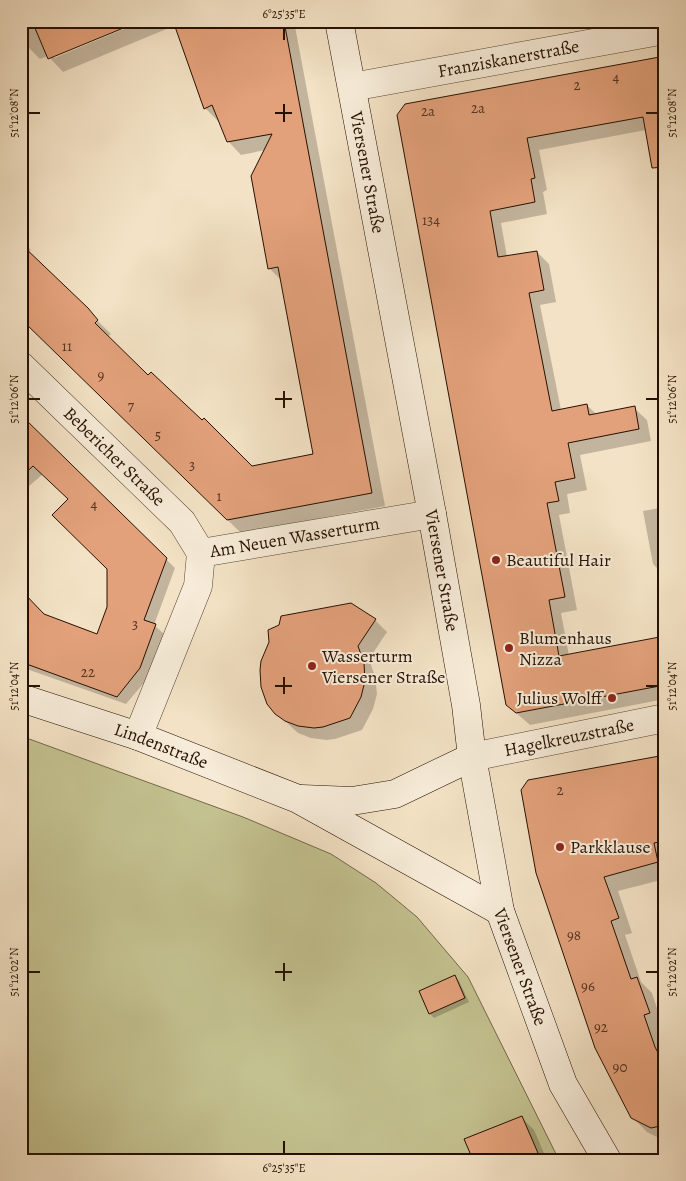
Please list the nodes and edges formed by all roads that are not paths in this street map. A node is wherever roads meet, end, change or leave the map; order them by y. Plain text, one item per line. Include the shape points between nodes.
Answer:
1 (339, 21) edge
2 (665, 30) edge
3 (352, 86) junction
4 (21, 366) edge
5 (432, 514) junction
6 (201, 553) junction
7 (21, 698) edge
8 (665, 718) edge
9 (138, 736) junction
10 (472, 757) junction
11 (298, 799) junction
12 (500, 911) junction
13 (607, 1160) edge

1 - 3 street, Viersener Straße
2 - 3 street, Franziskanerstraße
3 - 5 street, Viersener Straße
4 - 6 street, Bebericher Straße via 182,522
5 - 6 street, Am Neuen Wasserturm
5 - 10 street, Viersener Straße via 466,705
6 - 9 street, Am Neuen Wasserturm via 198,586
7 - 9 street, Lindenstraße
8 - 10 street, Hagelkreuzstraße
9 - 11 street, Lindenstraße
10 - 11 street, Lindenstraße via 395,794 352,801
10 - 12 street, Viersener Straße
11 - 12 street, Lindenstraße
12 - 13 street, Viersener Straße via 563,1084

